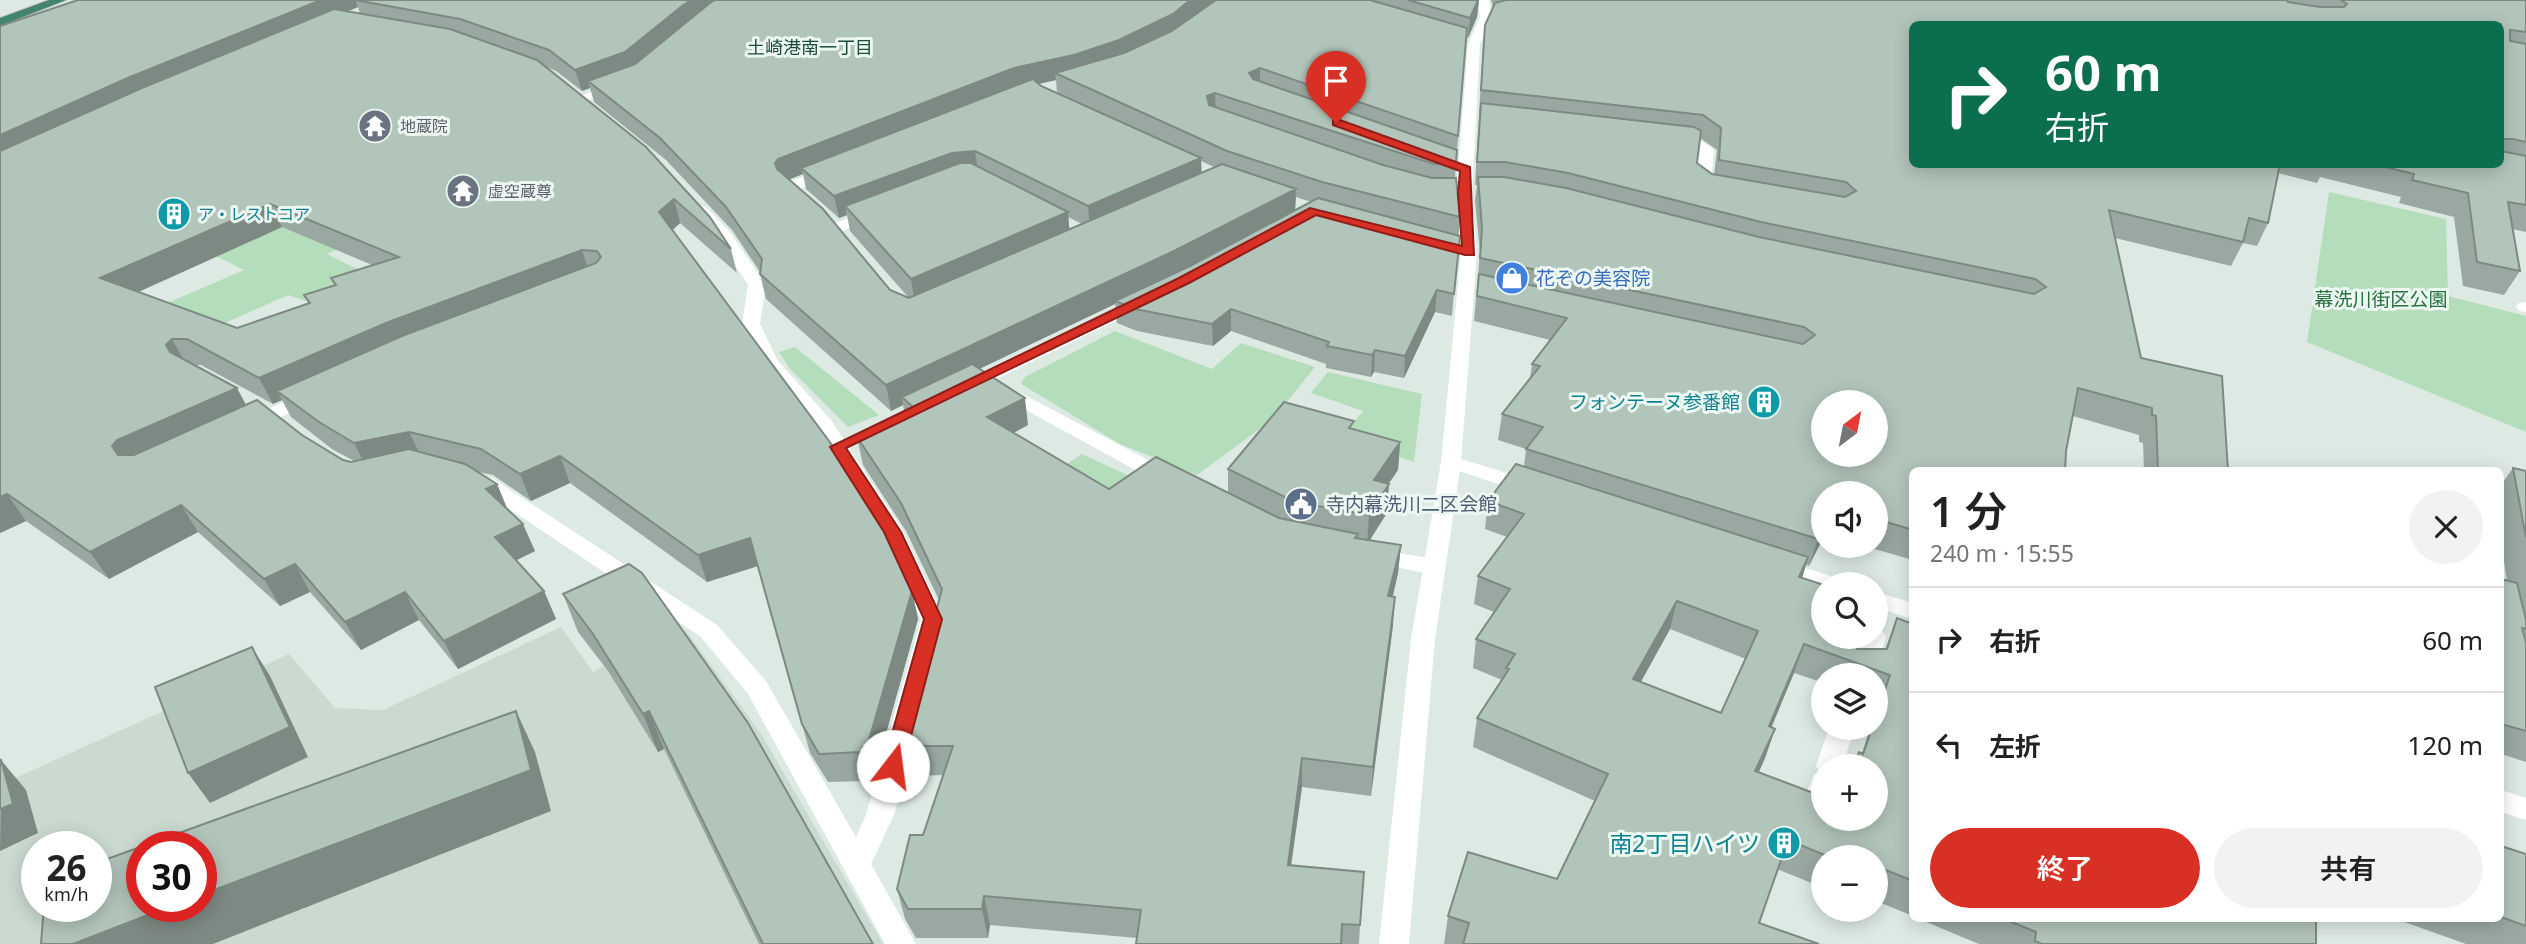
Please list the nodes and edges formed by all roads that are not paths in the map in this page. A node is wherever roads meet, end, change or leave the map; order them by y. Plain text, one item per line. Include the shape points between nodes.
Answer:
1 (60, 0) edge
2 (1483, 0) edge
3 (0, 22) edge
4 (634, 80) edge
5 (598, 117) edge
6 (1654, 138) edge
7 (841, 166) edge
8 (1727, 194) edge
9 (687, 195) edge
10 (886, 209) edge
11 (1159, 293) edge
12 (983, 378) junction
13 (332, 387) edge
14 (947, 395) edge
15 (248, 402) edge
16 (271, 414) junction
17 (236, 430) edge
18 (292, 430) edge
19 (1451, 462) junction
20 (459, 477) edge
21 (1180, 484) edge
22 (1555, 496) edge
23 (1354, 552) edge
24 (1751, 559) edge
25 (1434, 567) junction
26 (1811, 578) edge
27 (1888, 603) edge
28 (1909, 610) edge
29 (2504, 802) edge
30 (2526, 809) edge
31 (857, 864) junction
32 (901, 944) edge
33 (1394, 944) edge

1 - 3 highway
2 - 19 street via 1492,15 1468,43 1477,117 1459,167 1464,194 1463,250 1473,289
4 - 5 street via 573,96
6 - 8 street via 1693,143 1707,150 1703,186
7 - 10 street via 790,187 831,225
9 - 31 street via 724,236 757,285 751,324 770,363 844,444 893,532 933,619 880,815
11 - 12 street
12 - 14 street
12 - 21 street
13 - 16 street
15 - 16 street
16 - 17 street
16 - 18 street
19 - 22 street
19 - 25 street
20 - 31 street via 485,483 709,631 757,688
23 - 25 street
24 - 26 street
25 - 33 street
27 - 28 street
29 - 30 street
31 - 32 street

